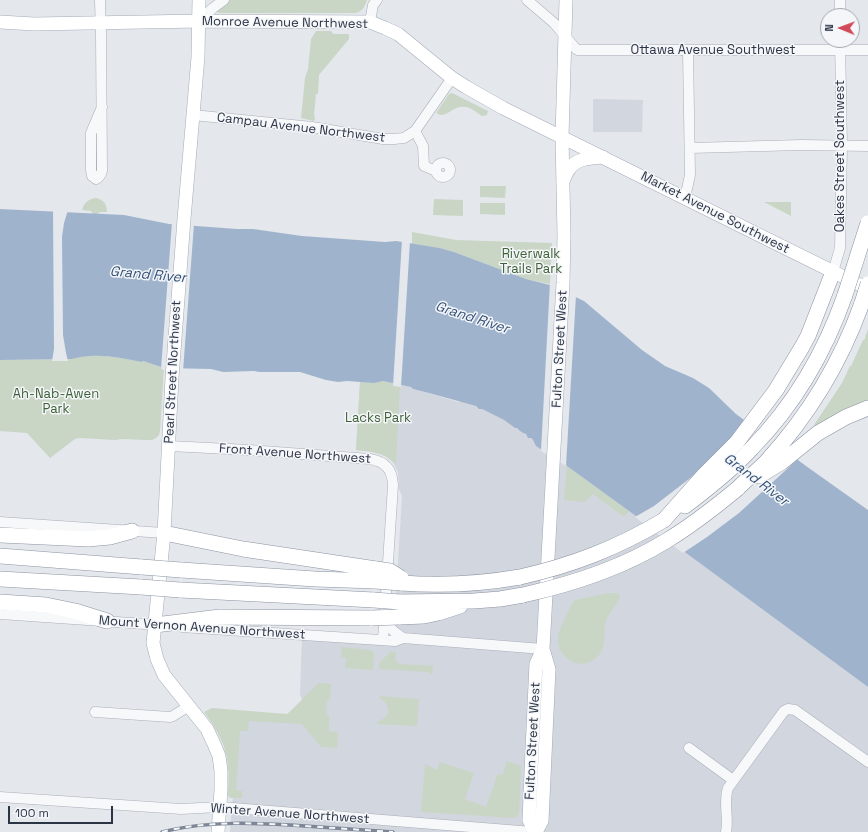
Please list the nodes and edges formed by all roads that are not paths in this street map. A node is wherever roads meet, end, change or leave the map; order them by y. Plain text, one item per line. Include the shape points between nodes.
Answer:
1 (100, 0) edge
2 (199, 0) edge
3 (224, 0) edge
4 (377, 0) edge
5 (527, 0) edge
6 (566, 0) edge
7 (199, 21) junction
8 (0, 22) edge
9 (370, 22) junction
10 (101, 23) junction
11 (565, 37) junction
12 (820, 46) edge
13 (840, 48) edge
14 (857, 48) edge
15 (688, 50) junction
16 (868, 50) edge
17 (452, 78) junction
18 (102, 107) junction
19 (193, 115) junction
20 (415, 130) junction
21 (562, 137) junction
22 (842, 146) junction
23 (868, 146) edge
24 (690, 148) junction
25 (604, 157) junction
26 (436, 171) dead end
27 (564, 179) junction
28 (685, 198) junction
29 (868, 223) edge
30 (834, 272) junction
31 (868, 284) edge
32 (868, 289) edge
33 (868, 408) edge
34 (169, 446) junction
35 (737, 489) junction
36 (664, 520) junction
37 (0, 522) edge
38 (132, 531) junction
39 (164, 533) junction
40 (0, 536) edge
41 (0, 556) edge
42 (375, 575) junction
43 (0, 579) edge
44 (0, 602) edge
45 (474, 602) junction
46 (0, 614) edge
47 (385, 618) junction
48 (107, 621) junction
49 (155, 625) junction
50 (403, 638) junction
51 (384, 640) junction
52 (543, 649) junction
53 (189, 706) junction
54 (95, 712) dead end
55 (689, 748) dead end
56 (868, 762) edge
57 (733, 780) junction
58 (0, 797) edge
59 (220, 807) junction
60 (218, 832) edge
61 (534, 832) edge
62 (726, 832) edge

1 - 10 street
2 - 7 main road, Pearl Street Northwest
3 - 7 street
4 - 9 street via 373,5
5 - 11 street, Ottawa Avenue Southwest via 554,23
6 - 11 main road, Fulton Street West
7 - 9 main road, Monroe Avenue Northwest
7 - 10 main road, Monroe Avenue Northwest
7 - 19 main road, Pearl Street Northwest
8 - 10 main road, Monroe Avenue Northwest
9 - 17 main road, Monroe Avenue Northwest via 403,38
10 - 18 street
11 - 15 street, Ottawa Avenue Southwest via 578,50
11 - 21 main road, Fulton Street West
12 - 15 street, Ottawa Avenue Southwest
13 - 22 street, Oakes Street Southwest
14 - 16 street, Ottawa Avenue Southwest
15 - 24 street
17 - 20 street, Campau Avenue Northwest
17 - 21 main road, Monroe Avenue Northwest
18 - 18 street via 102,171 96,179 92,176 91,170 90,134
19 - 20 street, Campau Avenue Northwest via 312,127 383,139 404,138
19 - 34 main road, Pearl Street Northwest
20 - 26 street via 423,146 424,166
21 - 25 main road, Market Avenue Southwest
21 - 27 main road, Fulton Street West
22 - 23 street
22 - 24 street
22 - 30 street, Oakes Street Southwest via 840,248
24 - 28 street via 690,175
25 - 27 main road via 587,158 577,162 570,167
25 - 28 main road, Market Avenue Southwest
27 - 52 main road, Fulton Street West via 563,283
28 - 30 main road, Market Avenue Southwest
29 - 36 highway, bridge via 833,327 807,377 775,422 752,448 719,480
30 - 32 main road, Market Avenue Southwest
30 - 36 highway via 802,347 776,390 737,442
31 - 35 highway, bridge via 844,347 812,404 766,462
33 - 35 highway via 818,433 782,462
34 - 39 main road, Pearl Street Northwest
34 - 47 street, Front Avenue Northwest via 363,458 377,460 387,466 393,478 393,485
35 - 45 highway, bridge via 689,526 635,558 592,576 550,589
36 - 42 highway, bridge via 590,557 520,577 428,585 404,581 390,571
37 - 38 street
38 - 39 street
38 - 40 highway via 88,539
39 - 42 highway
39 - 49 main road, Pearl Street Northwest
41 - 42 highway, bridge via 315,579
43 - 45 highway, bridge via 400,602
44 - 48 highway via 46,605
45 - 47 highway via 424,616
46 - 48 street, Mount Vernon Avenue Northwest
47 - 49 highway via 220,617
47 - 50 street via 388,626
47 - 51 street, Front Avenue Northwest
48 - 49 street, Mount Vernon Avenue Northwest
49 - 51 street, Mount Vernon Avenue Northwest
49 - 53 main road, Pearl Street Northwest via 153,643 157,659 164,675
50 - 51 street, Mount Vernon Avenue Northwest
50 - 52 street, Mount Vernon Avenue Northwest
52 - 61 main road, Fulton Street West via 548,669 542,821
53 - 54 street via 170,717
53 - 59 main road, Pearl Street Northwest via 207,729 219,756
55 - 57 street
56 - 57 street via 796,710 788,709 782,713
57 - 62 street via 726,795
58 - 59 street, Winter Avenue Northwest via 181,809
59 - 60 main road, Pearl Street Northwest
59 - 61 street, Winter Avenue Northwest

